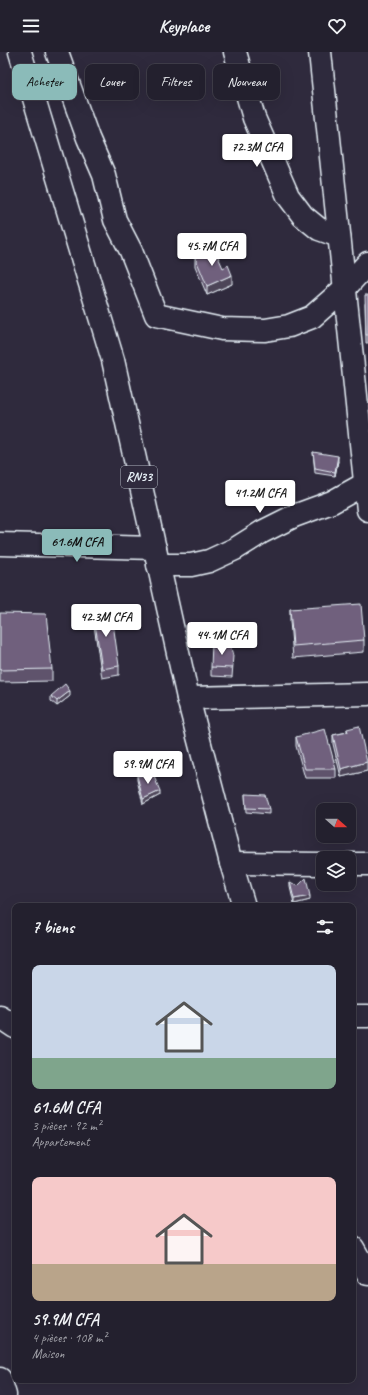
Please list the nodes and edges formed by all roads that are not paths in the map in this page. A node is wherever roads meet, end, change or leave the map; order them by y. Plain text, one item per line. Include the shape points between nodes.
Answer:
1 (20, 52) edge
2 (57, 52) edge
3 (235, 52) edge
4 (320, 52) edge
5 (340, 236) junction
6 (368, 263) edge
7 (345, 288) junction
8 (367, 483) edge
9 (368, 510) edge
10 (0, 544) edge
11 (157, 556) junction
12 (368, 694) edge
13 (188, 698) junction
14 (231, 863) junction
15 (316, 864) edge
16 (356, 864) edge
17 (368, 864) edge
18 (243, 903) edge
19 (356, 1016) edge
20 (368, 1016) edge
21 (0, 1017) edge
22 (12, 1025) edge
23 (356, 1246) edge
24 (356, 1253) edge
25 (368, 1254) edge
26 (368, 1274) edge
27 (0, 1379) edge
28 (5, 1395) edge

1 - 11 street, RN33 via 113,360
2 - 7 street via 104,176 115,220 131,251 156,314 222,329 265,330 289,326 312,317
3 - 5 street via 254,118 288,196 319,229
4 - 5 street
5 - 7 street
6 - 7 street
7 - 8 street
8 - 9 street
8 - 11 street via 332,502 294,516 209,561 191,565
10 - 11 street
11 - 13 street, RN33
12 - 13 street
13 - 14 street, RN33
14 - 15 street
14 - 18 street, RN33
16 - 17 street
19 - 20 street
21 - 22 street
23 - 25 street
24 - 26 street
27 - 28 street

